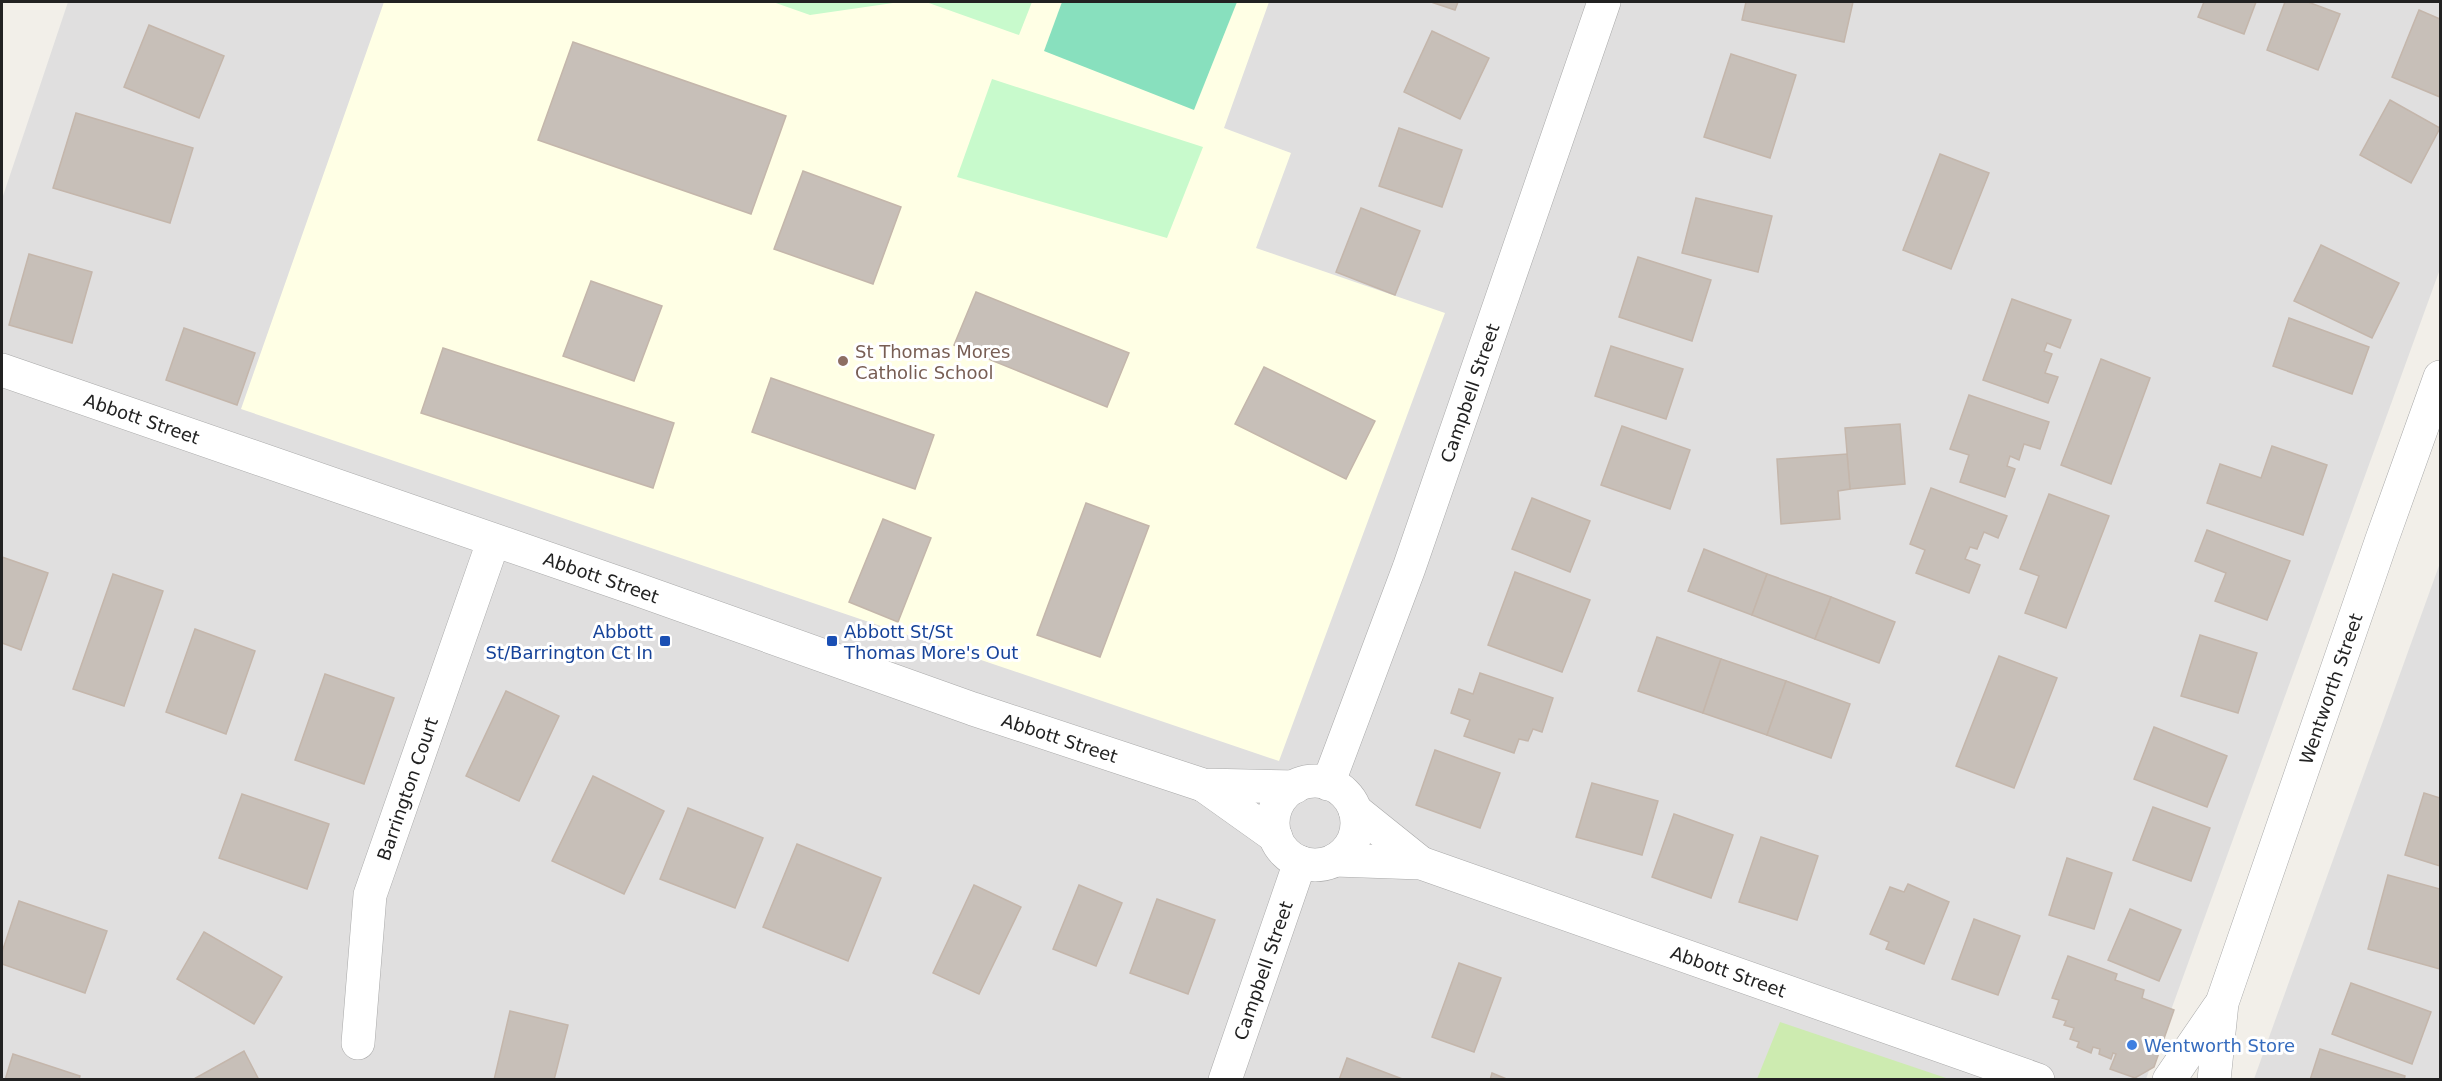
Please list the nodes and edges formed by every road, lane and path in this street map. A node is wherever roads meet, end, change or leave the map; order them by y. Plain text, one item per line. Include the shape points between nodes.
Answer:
1 (1604, 2) edge
2 (2, 370) edge
3 (2440, 377) edge
4 (493, 542) junction
5 (1328, 784) junction
6 (1203, 785) junction
7 (1295, 787) junction
8 (1355, 810) junction
9 (1275, 837) junction
10 (1335, 860) junction
11 (1300, 862) junction
12 (1421, 862) junction
13 (2222, 1003) junction
14 (357, 1043) dead end
15 (1225, 1080) edge
16 (2038, 1080) edge
17 (2169, 1080) edge
18 (2214, 1080) edge

1 - 5 street, Campbell Street via 1409,568
2 - 4 street, Abbott Street
3 - 13 street, Wentworth Street
4 - 6 street, Abbott Street
4 - 14 street, Barrington Court via 370,895
5 - 7 street via 1309,782
5 - 8 street via 1348,797
6 - 7 street, Abbott Street
6 - 9 street, Abbott Street
7 - 9 street via 1276,808
8 - 10 street via 1354,839
8 - 12 street, Abbott Street
9 - 11 street via 1282,849
10 - 11 street via 1321,865
10 - 12 street, Abbott Street
11 - 15 street, Campbell Street
12 - 16 street, Abbott Street
13 - 17 street, Wentworth Street
13 - 18 street, Wentworth Street

